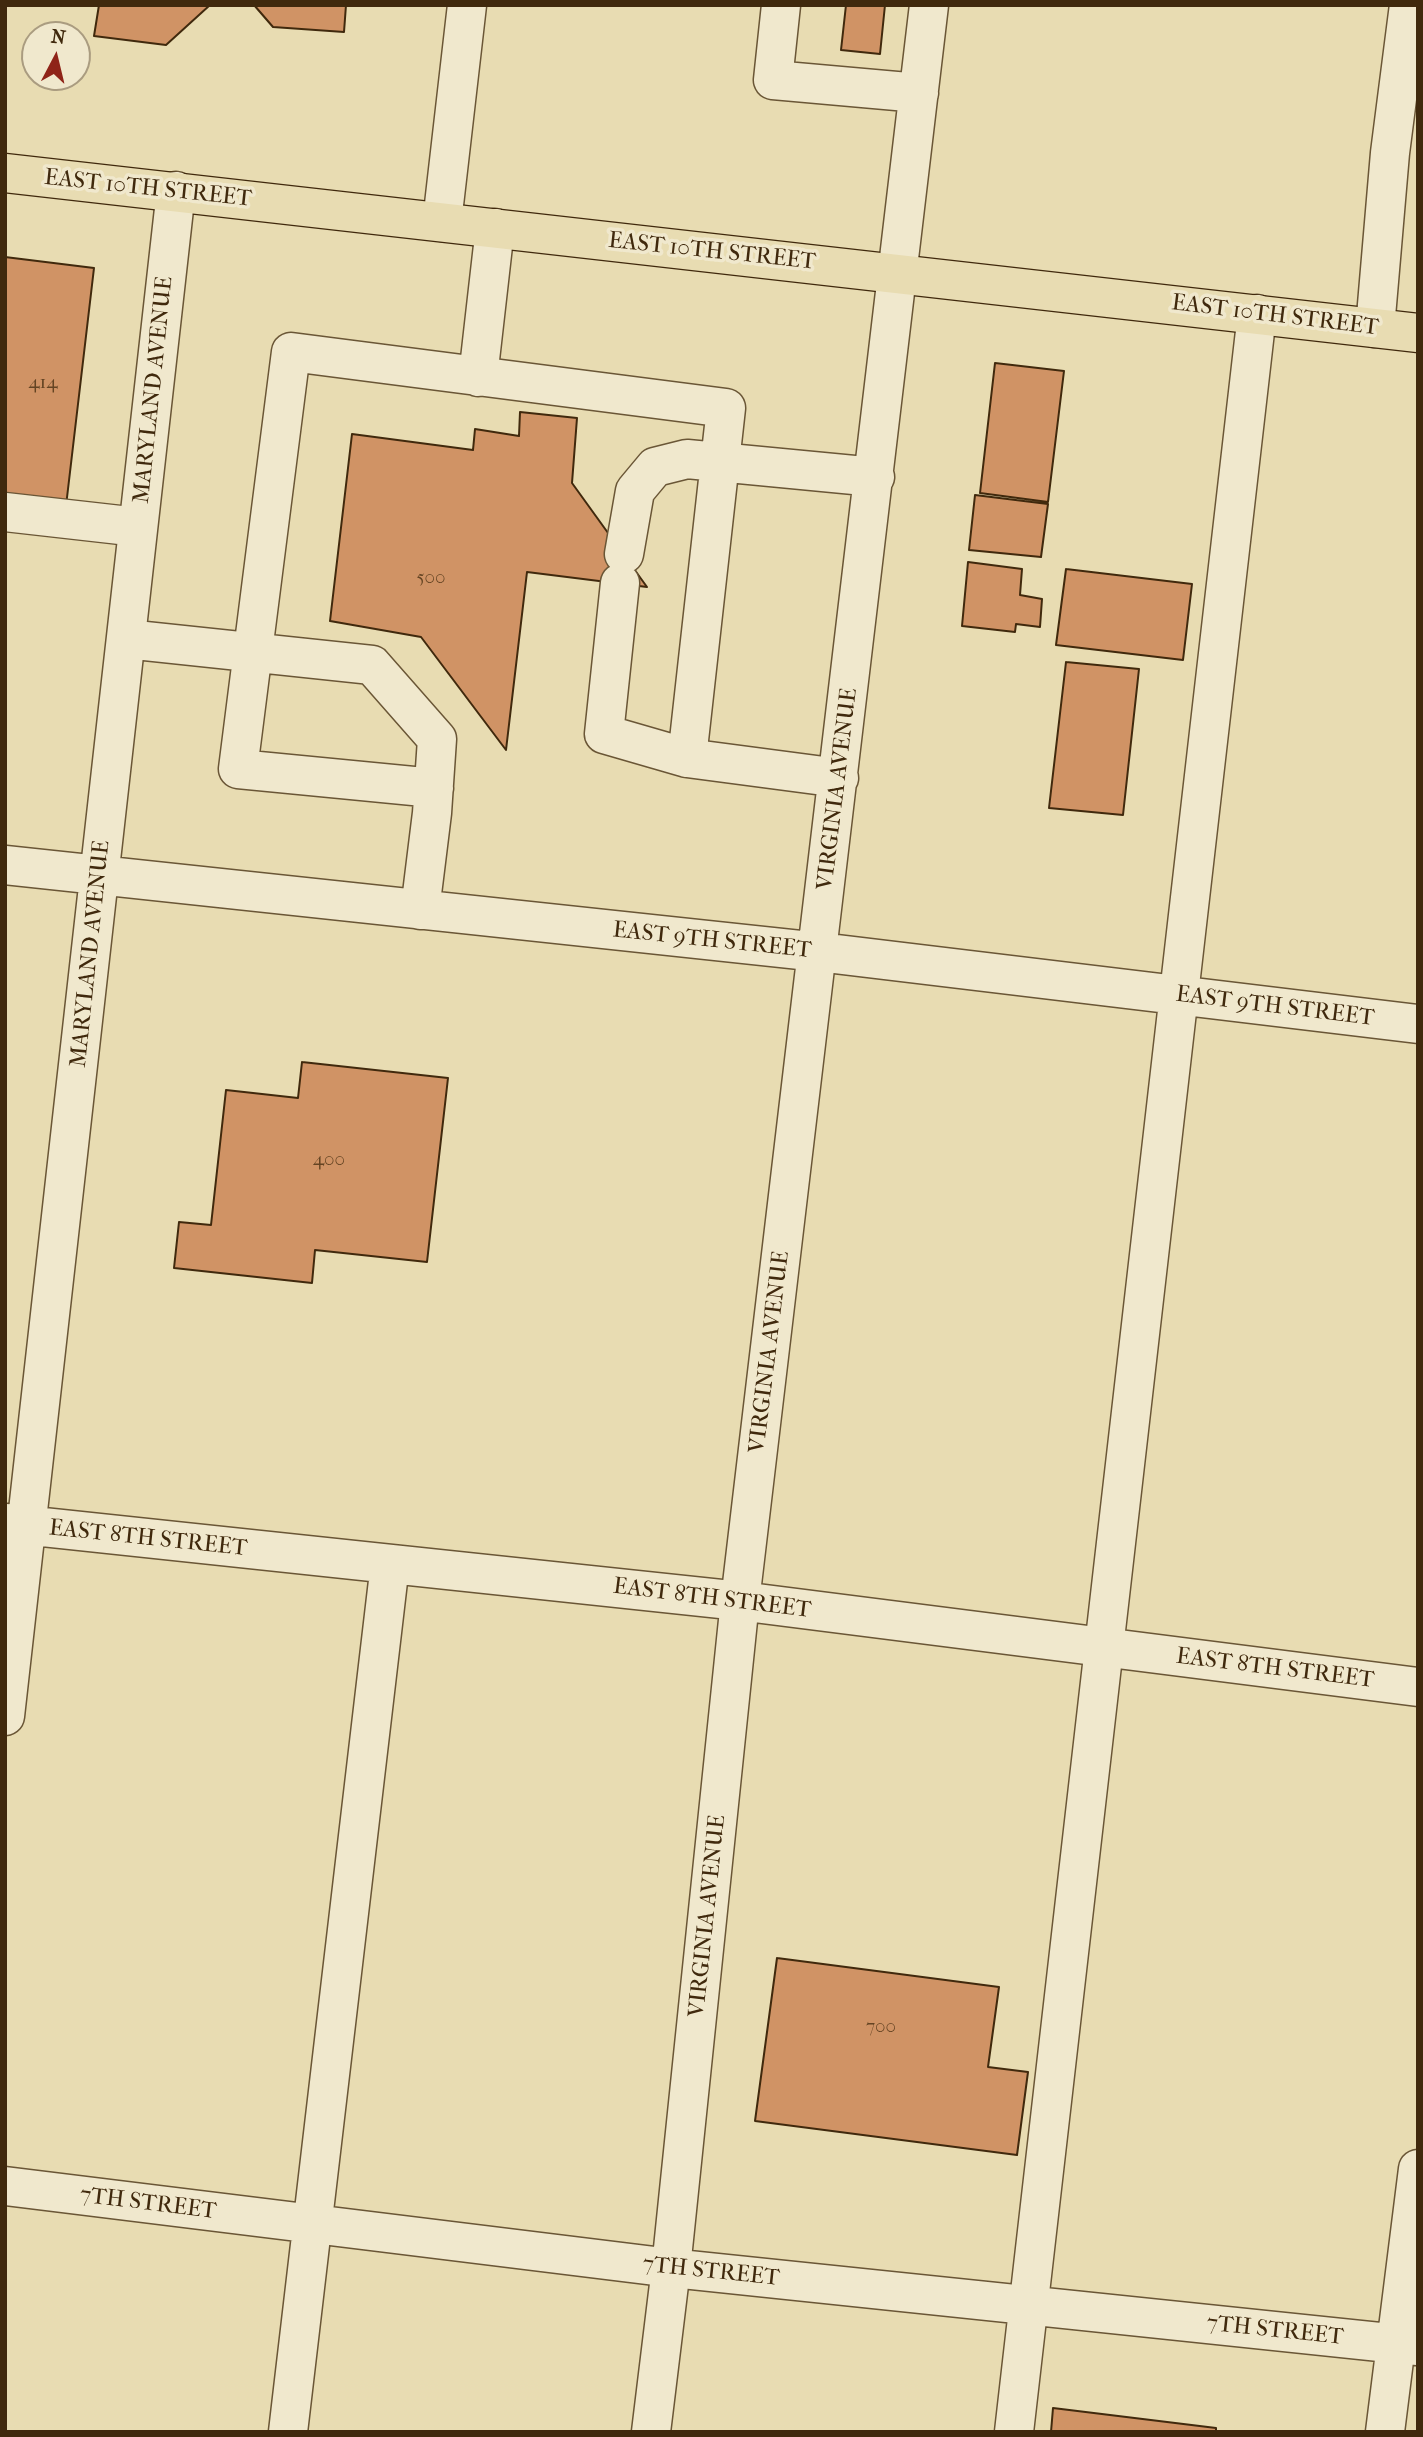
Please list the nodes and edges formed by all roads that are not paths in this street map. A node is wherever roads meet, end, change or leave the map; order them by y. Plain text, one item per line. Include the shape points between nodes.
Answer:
1 (467, 5) edge
2 (781, 5) edge
3 (929, 5) edge
4 (1409, 5) edge
5 (919, 93) junction
6 (5, 173) edge
7 (1403, 173) edge
8 (176, 191) junction
9 (442, 222) junction
10 (495, 228) junction
11 (899, 273) junction
12 (1257, 314) junction
13 (1375, 328) junction
14 (1418, 333) edge
15 (478, 377) junction
16 (720, 462) junction
17 (875, 477) junction
18 (6, 519) edge
19 (138, 527) junction
20 (126, 639) junction
21 (253, 652) junction
22 (687, 758) junction
23 (839, 778) junction
24 (433, 788) junction
25 (5, 865) edge
26 (99, 876) junction
27 (420, 910) junction
28 (818, 952) junction
29 (1181, 996) junction
30 (1418, 1024) edge
31 (17, 1525) edge
32 (390, 1564) junction
33 (740, 1601) junction
34 (1105, 1648) junction
35 (1418, 1687) edge
36 (5, 1716) edge
37 (1418, 2169) edge
38 (5, 2186) edge
39 (313, 2224) junction
40 (671, 2268) junction
41 (1028, 2305) junction
42 (1407, 2345) edge
43 (288, 2432) edge
44 (651, 2432) edge
45 (1014, 2432) edge
46 (1385, 2432) edge

1 - 9 street
2 - 5 street via 774,80
3 - 5 street, VIRGINIA AVENUE
4 - 7 street
5 - 11 street, VIRGINIA AVENUE
6 - 8 main road, EAST 10TH STREET
7 - 13 street
8 - 9 main road, EAST 10TH STREET
8 - 19 street, MARYLAND AVENUE
9 - 10 main road, EAST 10TH STREET
10 - 11 main road, EAST 10TH STREET
10 - 15 street
11 - 12 main road, EAST 10TH STREET
11 - 17 street, VIRGINIA AVENUE
12 - 13 main road, EAST 10TH STREET
12 - 29 street
13 - 14 main road, EAST 10TH STREET
15 - 16 street via 726,408
15 - 21 street via 291,352
16 - 17 street
16 - 22 street
16 - 22 street via 687,459 655,467 635,491 622,569 604,734
17 - 23 street, VIRGINIA AVENUE
18 - 19 street
19 - 20 street, MARYLAND AVENUE
20 - 21 street
20 - 26 street, MARYLAND AVENUE
21 - 24 street via 372,666 437,738
21 - 24 street via 238,769
22 - 23 street
23 - 28 street, VIRGINIA AVENUE
24 - 27 street
25 - 26 street, EAST 9TH STREET
26 - 27 street, EAST 9TH STREET
26 - 31 street, MARYLAND AVENUE
27 - 28 street, EAST 9TH STREET
28 - 29 street, EAST 9TH STREET
28 - 33 street, VIRGINIA AVENUE
29 - 30 street, EAST 9TH STREET
29 - 34 street
31 - 32 street, EAST 8TH STREET
31 - 36 street, MARYLAND AVENUE
32 - 33 street, EAST 8TH STREET
32 - 39 street
33 - 34 street, EAST 8TH STREET
33 - 40 street, VIRGINIA AVENUE
34 - 35 street, EAST 8TH STREET
34 - 41 street
37 - 42 street
38 - 39 street, 7TH STREET
39 - 40 street, 7TH STREET
39 - 43 street
40 - 41 street, 7TH STREET
40 - 44 street, VIRGINIA AVENUE
41 - 42 street, 7TH STREET
41 - 45 street
42 - 46 street

